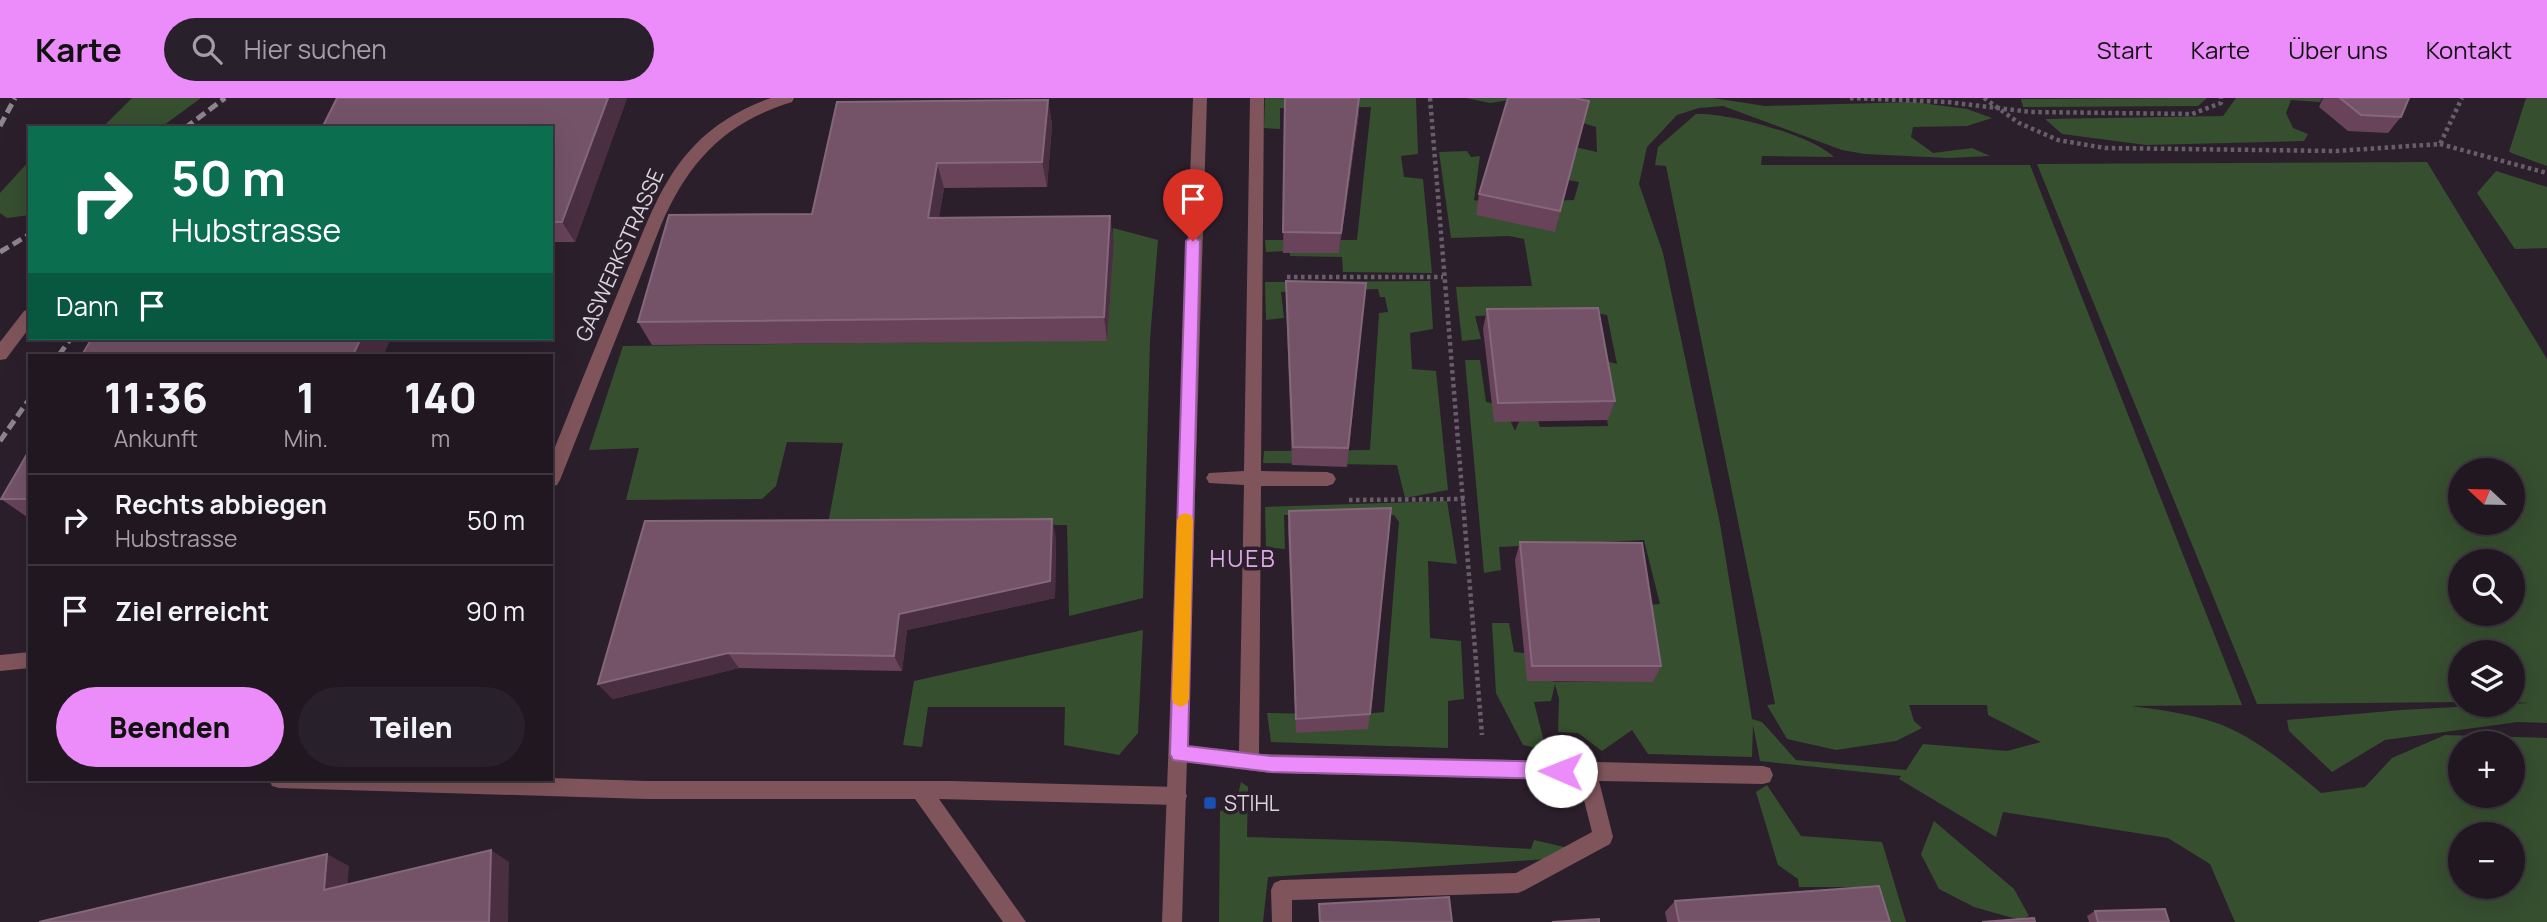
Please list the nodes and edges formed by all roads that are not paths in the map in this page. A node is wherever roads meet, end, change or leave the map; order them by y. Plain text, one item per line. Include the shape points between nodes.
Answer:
1 (787, 98) edge
2 (1200, 98) edge
3 (1257, 98) edge
4 (28, 318) edge
5 (0, 354) edge
6 (553, 475) edge
7 (1215, 478) dead end
8 (1253, 478) junction
9 (1327, 479) dead end
10 (28, 660) edge
11 (0, 663) edge
12 (1179, 754) junction
13 (1250, 762) junction
14 (1587, 771) junction
15 (1763, 775) dead end
16 (346, 781) edge
17 (920, 790) junction
18 (1177, 796) junction
19 (1016, 922) edge
20 (1172, 922) edge
21 (1282, 922) edge

1 - 6 street, GASWERKSTRASSE via 721,129 690,160 667,193
2 - 12 street
3 - 8 street
4 - 5 street
7 - 8 street
8 - 9 street
8 - 13 street
10 - 11 street
12 - 13 street
12 - 18 street
13 - 14 street
14 - 15 street
14 - 21 street via 1603,837 1518,883 1281,890
16 - 17 street via 646,790
17 - 18 street
17 - 19 street
18 - 20 street

